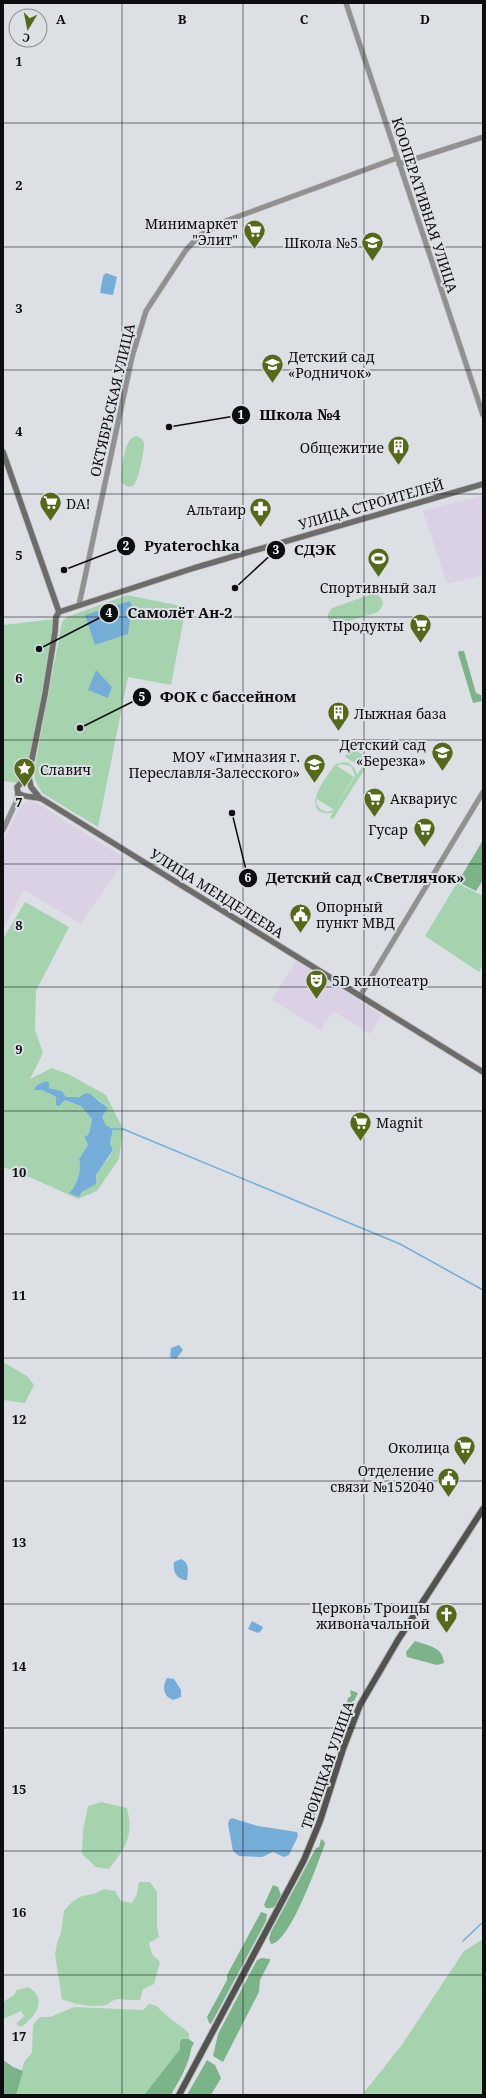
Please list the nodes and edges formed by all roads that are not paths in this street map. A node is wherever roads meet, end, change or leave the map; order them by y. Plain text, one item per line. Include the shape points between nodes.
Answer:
1 (346, 3) edge
2 (483, 137) edge
3 (397, 158) junction
4 (399, 164) junction
5 (483, 415) edge
6 (3, 452) edge
7 (483, 484) edge
8 (79, 605) junction
9 (59, 612) junction
10 (28, 773) junction
11 (21, 783) junction
12 (31, 786) junction
13 (18, 792) junction
14 (483, 792) edge
15 (26, 796) junction
16 (40, 798) junction
17 (16, 802) junction
18 (3, 830) edge
19 (360, 996) junction
20 (483, 1072) edge
21 (483, 1509) edge
22 (179, 2095) edge

1 - 3 street, КООПЕРАТИВНАЯ УЛИЦА
2 - 4 street
3 - 4 street, КООПЕРАТИВНАЯ УЛИЦА
3 - 8 street, ОКТЯБРЬСКАЯ УЛИЦА via 223,222 199,236 186,250 146,311 132,357
4 - 5 street, КООПЕРАТИВНАЯ УЛИЦА
6 - 9 main road
7 - 8 main road, УЛИЦА СТРОИТЕЛЕЙ via 194,568
8 - 9 main road, УЛИЦА СТРОИТЕЛЕЙ
9 - 10 main road via 55,619 45,694
10 - 11 main road
10 - 12 main road
11 - 12 main road via 26,782
11 - 13 main road via 17,787
12 - 15 main road via 31,792
12 - 16 main road
13 - 15 main road via 20,796
13 - 17 street
14 - 19 street
15 - 16 main road
15 - 17 street
16 - 19 main road, УЛИЦА МЕНДЕЛЕЕВА
17 - 18 street
19 - 20 main road, УЛИЦА МЕНДЕЛЕЕВА
21 - 22 main road, ТРОИЦКАЯ УЛИЦА via 398,1640 360,1705 345,1742 313,1840

